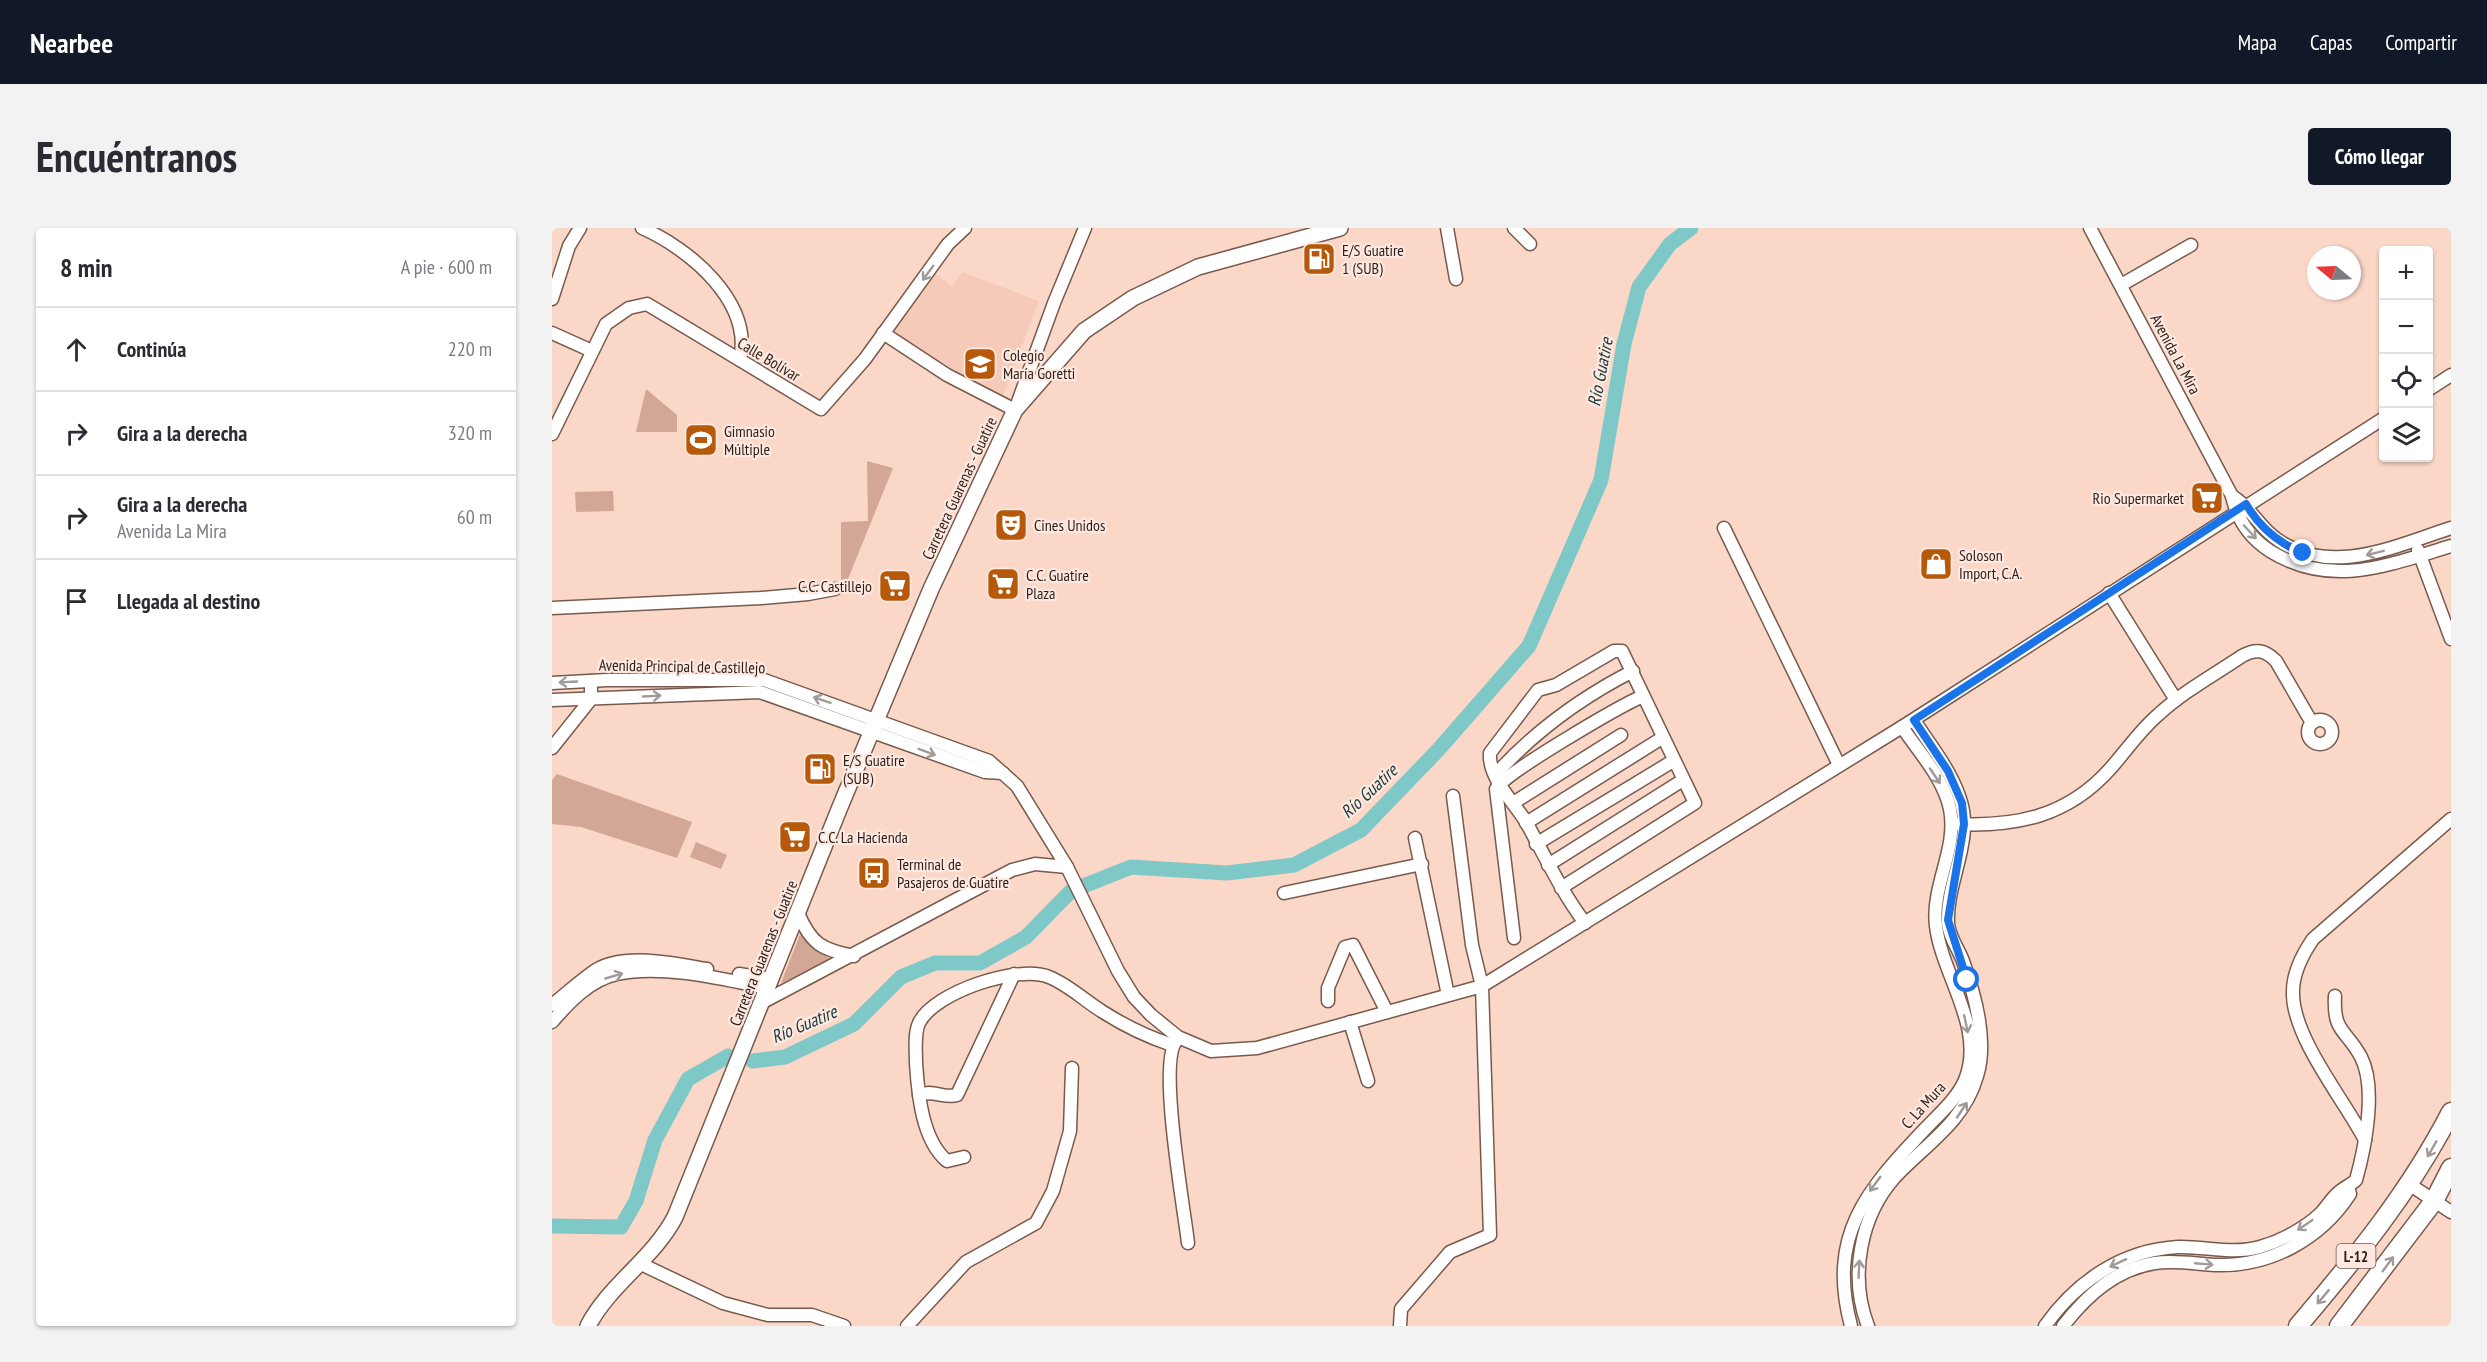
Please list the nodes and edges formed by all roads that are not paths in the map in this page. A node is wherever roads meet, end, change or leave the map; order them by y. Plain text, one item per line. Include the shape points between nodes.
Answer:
1 (580, 228) edge
2 (642, 228) edge
3 (965, 228) edge
4 (1085, 228) edge
5 (1447, 228) edge
6 (1514, 228) edge
7 (2090, 228) edge
8 (1330, 229) edge
9 (1530, 244) dead end
10 (2191, 245) dead end
11 (1456, 279) dead end
12 (2121, 285) junction
13 (552, 299) edge
14 (552, 333) edge
15 (880, 337) junction
16 (592, 351) junction
17 (740, 360) junction
18 (2451, 375) edge
19 (2433, 387) edge
20 (1015, 410) junction
21 (2379, 421) edge
22 (552, 434) edge
23 (2232, 496) junction
24 (2246, 504) junction
25 (2235, 511) junction
26 (1724, 528) dead end
27 (2451, 528) edge
28 (2414, 540) junction
29 (2451, 546) edge
30 (2420, 556) junction
31 (835, 589) dead end
32 (2109, 593) junction
33 (552, 608) edge
34 (2451, 639) edge
35 (1633, 671) junction
36 (591, 681) junction
37 (552, 683) edge
38 (1643, 696) junction
39 (591, 699) junction
40 (552, 700) edge
41 (2176, 700) junction
42 (1914, 720) junction
43 (2312, 723) dead end
44 (875, 726) junction
45 (1902, 728) junction
46 (1621, 735) dead end
47 (1662, 738) junction
48 (552, 748) edge
49 (1673, 761) junction
50 (1839, 765) junction
51 (1497, 779) junction
52 (1683, 780) junction
53 (1453, 796) dead end
54 (1513, 803) junction
55 (2451, 819) edge
56 (1526, 823) junction
57 (1958, 824) junction
58 (1416, 838) dead end
59 (1536, 844) junction
60 (1422, 864) junction
61 (1548, 866) junction
62 (1066, 867) junction
63 (1561, 888) junction
64 (1284, 893) dead end
65 (798, 913) junction
66 (1585, 923) junction
67 (1514, 938) dead end
68 (854, 956) junction
69 (1014, 974) junction
70 (769, 984) junction
71 (1482, 986) junction
72 (1448, 995) junction
73 (2335, 996) dead end
74 (1328, 1001) dead end
75 (552, 1005) edge
76 (759, 1009) junction
77 (1387, 1012) junction
78 (552, 1022) edge
79 (1350, 1022) junction
80 (1175, 1041) junction
81 (1072, 1068) dead end
82 (1368, 1081) dead end
83 (919, 1095) junction
84 (2451, 1112) edge
85 (2365, 1140) junction
86 (964, 1157) dead end
87 (2451, 1168) edge
88 (2409, 1184) junction
89 (2348, 1187) junction
90 (2434, 1201) junction
91 (2451, 1212) edge
92 (1188, 1243) dead end
93 (641, 1264) junction
94 (588, 1326) edge
95 (844, 1326) edge
96 (907, 1326) edge
97 (1400, 1326) edge
98 (1851, 1326) edge
99 (1868, 1326) edge
100 (2044, 1326) edge
101 (2063, 1326) edge
102 (2298, 1326) edge
103 (2339, 1326) edge

1 - 13 street via 569,246
2 - 17 street via 687,257 723,288 734,306 742,338
3 -> 15 street, Calle Bolívar via 948,244
4 - 20 street
5 - 11 street
6 - 9 street
7 - 12 street, Avenida La Mira
8 - 20 main road, Carretera Guarenas - Guatire via 1198,267 1133,298 1084,332
10 - 12 street
12 - 23 street, Avenida La Mira
14 - 16 street
15 - 17 street, Calle Bolívar via 821,410
15 - 20 street
16 - 17 street, Calle Bolívar via 606,324 629,308 647,304
16 - 22 street, Calle Bolívar
18 - 19 street
20 - 44 main road, Carretera Guarenas - Guatire via 931,589
21 - 24 street
23 - 24 street
23 - 25 street, Avenida La Mira
24 - 25 street
28 -> 24 street via 2366,555 2318,556 2275,539
25 -> 30 street, Avenida La Mira via 2243,526 2266,548 2314,570 2345,573
25 - 32 street
26 - 50 street
27 - 28 street
28 - 30 street
29 - 30 street, Avenida La Mira
30 - 34 street
31 - 33 street via 761,598
32 - 41 street
32 - 42 street
35 - 38 street
35 - 51 street via 1548,723
35 - 51 street via 1622,651 1614,651 1556,685 1538,690 1492,747 1489,764
36 -> 37 street, Avenida Principal de Castillejo
36 - 39 street
44 -> 36 street, Avenida Principal de Castillejo via 764,680
38 - 47 street
38 - 51 street
39 - 40 street, Avenida Principal de Castillejo
39 -> 44 street, Avenida Principal de Castillejo via 760,692
39 - 48 street
41 - 43 street via 2242,656 2263,651 2276,661
41 - 57 street via 2134,737 2109,770 2071,800 2023,822 1993,826
42 - 45 street
42 - 57 street via 1948,771 1962,803
44 - 62 street via 989,761 1017,786
44 - 65 main road, Carretera Guarenas - Guatire
45 - 50 street
45 -> 57 street, C. La Mura via 1943,789
46 - 54 street
47 - 49 street
47 - 56 street
49 - 52 street
49 - 59 street
50 - 66 street
51 - 54 street
51 - 67 street via 1495,800
52 - 61 street
52 - 63 street via 1695,803
53 - 71 street via 1472,945
54 - 56 street
55 - 85 street via 2313,939 2294,979 2295,1011 2302,1033
56 - 59 street
57 -> 98 street, C. La Mura via 1936,903 1935,924 1962,1008 1969,1068 1955,1096 1876,1181 1856,1218 1849,1234 1845,1269
99 -> 57 street via 1861,1302 1860,1260 1872,1213 1895,1177 1955,1120 1968,1101 1981,1059 1974,1003 1948,920
58 - 60 street
59 - 61 street
60 - 64 street
60 - 72 street
61 - 63 street
62 - 68 street via 1035,864 1012,870
62 - 80 street via 1134,997
63 - 66 street
65 - 68 street via 815,942 833,952
65 - 70 main road, Carretera Guarenas - Guatire
66 - 71 street
68 - 76 street
69 - 80 street via 1030,972 1050,977 1135,1030
69 - 83 street via 957,1095
69 - 83 street via 962,988 926,1013 917,1029
70 - 75 street via 657,961 623,961 598,968
70 - 76 main road, Carretera Guarenas - Guatire
78 -> 70 street via 592,984 617,974 674,973
71 - 72 street
71 - 97 street via 1490,1235 1450,1252 1401,1309
72 - 77 street
73 - 85 street via 2334,1011 2340,1032 2361,1056 2365,1067 2369,1094
74 - 77 street via 1328,988 1345,947 1353,945
76 - 93 main road, Carretera Guarenas - Guatire via 675,1217
77 - 79 street
79 - 80 street via 1257,1048 1211,1050
79 - 82 street
80 - 92 street via 1169,1080
81 - 96 street via 1070,1131 1053,1191 1036,1224 966,1262
83 - 86 street via 926,1122 943,1158 955,1161
84 -> 88 highway, L-12
85 - 89 street via 2356,1180
87 - 90 highway, L-12
88 - 90 street
88 -> 102 highway, L-12 via 2349,1266
89 -> 100 street via 2339,1191 2310,1222 2260,1246 2224,1251 2179,1247 2146,1252 2118,1262 2097,1273 2061,1303
101 -> 89 street via 2099,1287 2138,1267 2176,1262 2250,1263 2297,1245 2339,1211 2350,1194
90 - 91 street
103 -> 90 highway, L-12
93 - 94 main road, Carretera Guarenas - Guatire
93 - 95 street via 723,1303 768,1315 812,1315

